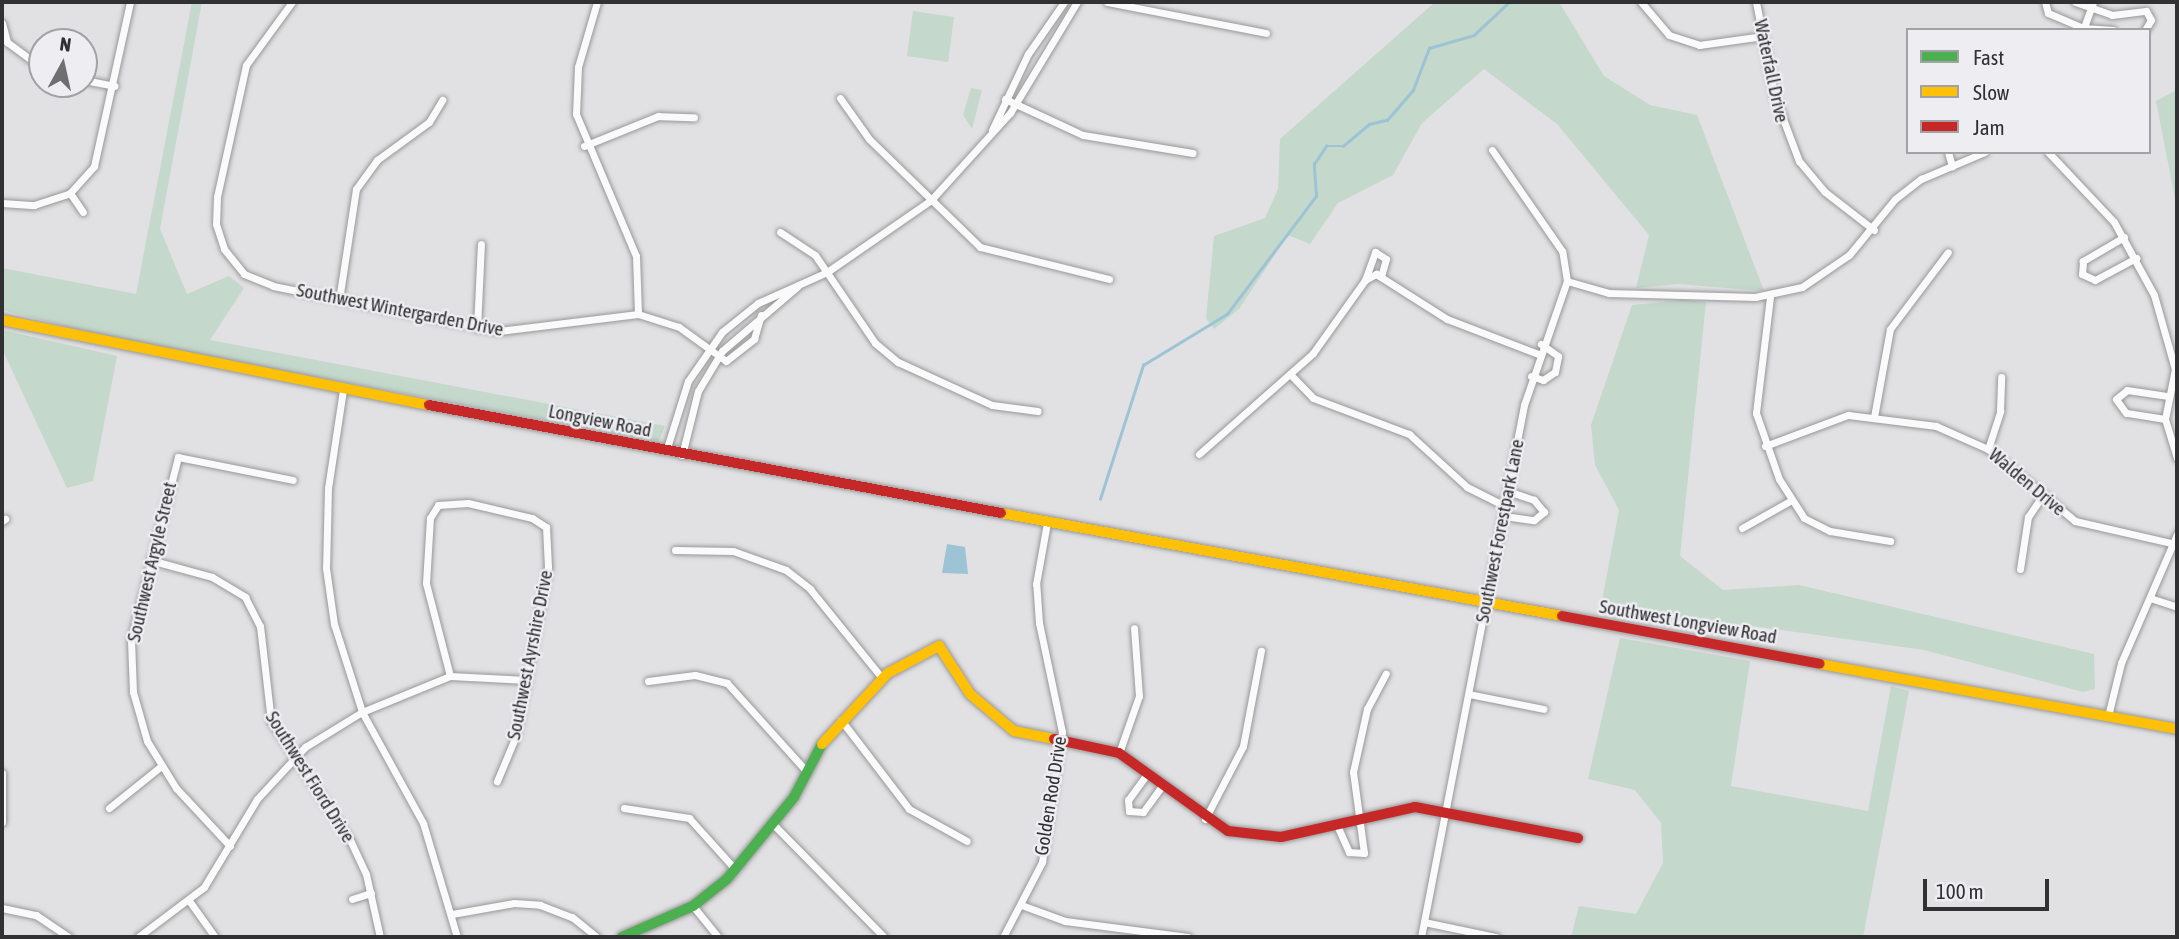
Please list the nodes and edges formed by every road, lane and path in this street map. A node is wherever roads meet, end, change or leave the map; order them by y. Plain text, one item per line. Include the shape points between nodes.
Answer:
1 (130, 2) edge
2 (292, 2) edge
3 (597, 2) edge
4 (1064, 2) edge
5 (1077, 2) edge
6 (1107, 2) edge
7 (1641, 2) edge
8 (1756, 2) edge
9 (2045, 2) edge
10 (2075, 2) edge
11 (2092, 5) edge
12 (2, 23) edge
13 (2081, 28) edge
14 (2083, 28) edge
15 (2146, 28) edge
16 (1266, 33) dead end
17 (1763, 36) junction
18 (28, 58) edge
19 (98, 83) edge
20 (114, 86) junction
21 (840, 98) dead end
22 (1005, 99) junction
23 (442, 100) dead end
24 (1014, 104) junction
25 (694, 117) dead end
26 (992, 131) junction
27 (584, 146) junction
28 (1492, 150) dead end
29 (1194, 153) dead end
30 (1949, 154) edge
31 (2050, 154) edge
32 (1973, 155) edge
33 (1952, 166) junction
34 (69, 193) junction
35 (931, 200) junction
36 (2, 204) edge
37 (83, 212) dead end
38 (1874, 230) junction
39 (780, 232) dead end
40 (2124, 237) junction
41 (481, 244) dead end
42 (1948, 252) dead end
43 (2136, 258) junction
44 (827, 272) junction
45 (1381, 275) junction
46 (1109, 279) dead end
47 (1365, 280) junction
48 (1567, 281) junction
49 (797, 287) junction
50 (1770, 297) junction
51 (339, 300) junction
52 (638, 314) junction
53 (761, 315) junction
54 (2, 320) edge
55 (477, 328) junction
56 (1541, 344) junction
57 (709, 347) junction
58 (1538, 354) junction
59 (719, 356) junction
60 (1290, 374) junction
61 (1531, 376) junction
62 (2001, 377) dead end
63 (343, 390) junction
64 (2167, 396) junction
65 (1038, 411) dead end
66 (1874, 417) junction
67 (2165, 419) junction
68 (1765, 446) junction
69 (1988, 449) junction
70 (666, 451) junction
71 (682, 454) junction
72 (1199, 454) dead end
73 (2177, 458) edge
74 (293, 480) dead end
75 (1508, 491) junction
76 (2041, 498) junction
77 (1790, 501) junction
78 (1505, 506) junction
79 (1504, 516) junction
80 (1047, 523) junction
81 (1742, 528) dead end
82 (2177, 534) edge
83 (1890, 541) dead end
84 (2171, 543) junction
85 (675, 550) dead end
86 (1193, 550) joint
87 (150, 560) junction
88 (2020, 569) dead end
89 (2150, 598) junction
90 (1486, 604) junction
91 (2177, 607) edge
92 (1134, 628) dead end
93 (1261, 650) dead end
94 (1386, 674) dead end
95 (450, 676) junction
96 (881, 678) junction
97 (527, 680) junction
98 (648, 681) dead end
99 (1469, 694) junction
100 (1544, 709) dead end
101 (362, 712) junction
102 (2108, 716) junction
103 (841, 720) junction
104 (2177, 729) edge
105 (1061, 740) junction
106 (1119, 753) junction
107 (296, 755) junction
108 (160, 767) junction
109 (807, 772) junction
110 (2, 773) edge
111 (1147, 774) junction
112 (497, 781) dead end
113 (1162, 786) junction
114 (109, 808) dead end
115 (624, 808) dead end
116 (1446, 813) junction
117 (1360, 816) junction
118 (1205, 819) junction
119 (2, 822) edge
120 (1336, 822) junction
121 (773, 824) junction
122 (1578, 838) dead end
123 (967, 841) dead end
124 (230, 846) junction
125 (735, 869) junction
126 (370, 893) junction
127 (352, 899) dead end
128 (190, 902) junction
129 (693, 906) junction
130 (1024, 906) junction
131 (2, 908) edge
132 (452, 914) junction
133 (1424, 922) junction
134 (69, 937) edge
135 (138, 937) edge
136 (215, 937) edge
137 (380, 937) edge
138 (457, 937) edge
139 (597, 937) edge
140 (622, 937) edge
141 (718, 937) edge
142 (884, 937) edge
143 (1003, 937) edge
144 (1188, 937) edge
145 (1421, 937) edge
146 (1496, 937) edge

1 - 20 street
2 - 51 street, Southwest Wintergarden Drive via 246,65 216,224 225,250 244,274
3 - 27 street via 575,83
4 - 22 street
5 - 24 street
6 - 16 street
7 - 17 street via 1669,35 1699,45
8 - 17 street, Waterfall Drive
9 - 13 street via 2048,13
10 - 11 street
11 - 14 street
11 - 15 street via 2128,16 2146,10 2151,20
12 - 18 street via 7,42
17 - 38 street, Waterfall Drive via 1784,130 1799,162 1825,192
19 - 20 street
20 - 34 street via 94,166
21 - 35 street via 869,139
22 - 24 street
22 - 26 street
23 - 51 street via 429,122 377,160 356,189
24 - 26 street
24 - 29 street via 1083,135
25 - 27 street via 658,116
26 - 35 street
27 - 52 street via 636,256
28 - 48 street via 1562,251
30 - 33 street
31 - 40 street
32 - 33 street
33 - 38 street via 1895,198
34 - 36 street via 34,205
34 - 37 street
35 - 44 street
35 - 46 street via 980,247
38 - 50 street via 1802,287
39 - 44 street via 800,241
40 - 43 street
40 - 43 street via 2083,261 2082,274 2095,280
41 - 55 street
42 - 66 street via 1890,329
43 - 64 street via 2167,329 2175,369
44 - 49 street
44 - 65 street via 875,343 898,362 992,405
45 - 47 street
45 - 47 street via 1386,259 1375,253
45 - 58 street via 1447,319
47 - 60 street via 1336,326
48 - 50 street via 1609,293
48 - 56 street, Southwest Forestpark Lane
49 - 53 street
49 - 57 street via 758,303
50 - 68 street via 1756,414
51 - 55 street, Southwest Wintergarden Drive via 409,308
52 - 55 street, Southwest Wintergarden Drive via 519,331
52 - 57 street, Southwest Wintergarden Drive via 679,327
53 - 59 street
53 - 59 street via 760,330 731,361
54 - 63 street, Longview Road
56 - 58 street, Southwest Forestpark Lane
56 - 61 street via 1558,356 1555,372 1543,380
57 - 59 street, Southwest Wintergarden Drive
57 - 70 street via 684,390
58 - 61 street, Southwest Forestpark Lane
59 - 71 street via 698,391
60 - 72 street
60 - 78 street via 1313,398 1409,434 1467,487
61 - 75 street, Southwest Forestpark Lane
62 - 69 street via 2000,411
63 - 70 street, Longview Road
63 - 101 street via 328,488 326,568 334,624
64 - 67 street
64 - 67 street via 2127,390 2116,400 2126,413
66 - 68 street, Walden Drive via 1821,422
66 - 69 street, Walden Drive via 1936,426
67 - 73 street
68 - 77 street
69 - 76 street, Walden Drive
70 - 71 street, Longview Road
71 - 80 street, Longview Road
74 - 87 street, Southwest Argyle Street via 178,457
75 - 78 street, Southwest Forestpark Lane
75 - 79 street via 1534,500 1544,512 1534,520
76 - 84 street, Walden Drive via 2075,521
76 - 88 street via 2028,517
77 - 81 street
77 - 83 street via 1830,531
78 - 79 street, Southwest Forestpark Lane
79 - 90 street, Southwest Forestpark Lane
80 - 86 street, Longview Road
80 - 105 street, Golden Rod Drive via 1036,584
82 - 84 street
84 - 89 street
85 - 96 street via 733,551 786,570 810,589
86 - 90 street, Southwest Longview Road
87 - 107 street, Southwest Fiord Drive via 212,577 245,597 260,626 267,712
87 - 108 street, Southwest Argyle Street via 131,661 138,718
89 - 91 street
89 - 102 street via 2121,663
90 - 99 street, Southwest Forestpark Lane
90 - 102 street, Southwest Longview Road
92 - 106 street via 1139,696
93 - 118 street via 1243,746
94 - 117 street via 1367,709 1353,772
95 - 97 street
95 - 97 street, Southwest Ayrshire Drive via 426,583 427,532 438,505 503,508 546,527 548,567
95 - 101 street
96 - 103 street
96 - 105 street via 939,646 992,715 1014,731
97 - 112 street, Southwest Ayrshire Drive via 515,738
98 - 109 street via 695,675 727,683
99 - 100 street
99 - 116 street, Southwest Forestpark Lane
101 - 107 street
101 - 132 street via 423,823
102 - 104 street, Southwest Longview Road
103 - 109 street
103 - 123 street via 909,809
105 - 106 street
105 - 130 street, Golden Rod Drive via 1042,862
106 - 111 street
107 - 124 street via 257,799
107 - 126 street, Southwest Fiord Drive via 351,842
108 - 114 street
108 - 124 street, Southwest Argyle Street
109 - 121 street
110 - 119 street
111 - 113 street
111 - 113 street via 1128,800 1129,811 1143,812
113 - 118 street
115 - 125 street via 689,818
116 - 117 street via 1402,807
116 - 122 street
116 - 133 street, Southwest Forestpark Lane
117 - 120 street
117 - 120 street via 1364,853 1349,852
118 - 120 street via 1262,838
121 - 125 street
121 - 142 street
124 - 128 street
125 - 129 street
126 - 127 street
126 - 137 street, Southwest Fiord Drive
128 - 135 street
128 - 136 street
129 - 140 street
129 - 141 street
130 - 143 street, Golden Rod Drive
130 - 144 street via 1065,921
131 - 134 street via 36,915
132 - 138 street
132 - 139 street via 514,903 540,905 572,917
133 - 145 street, Southwest Forestpark Lane
133 - 146 street

